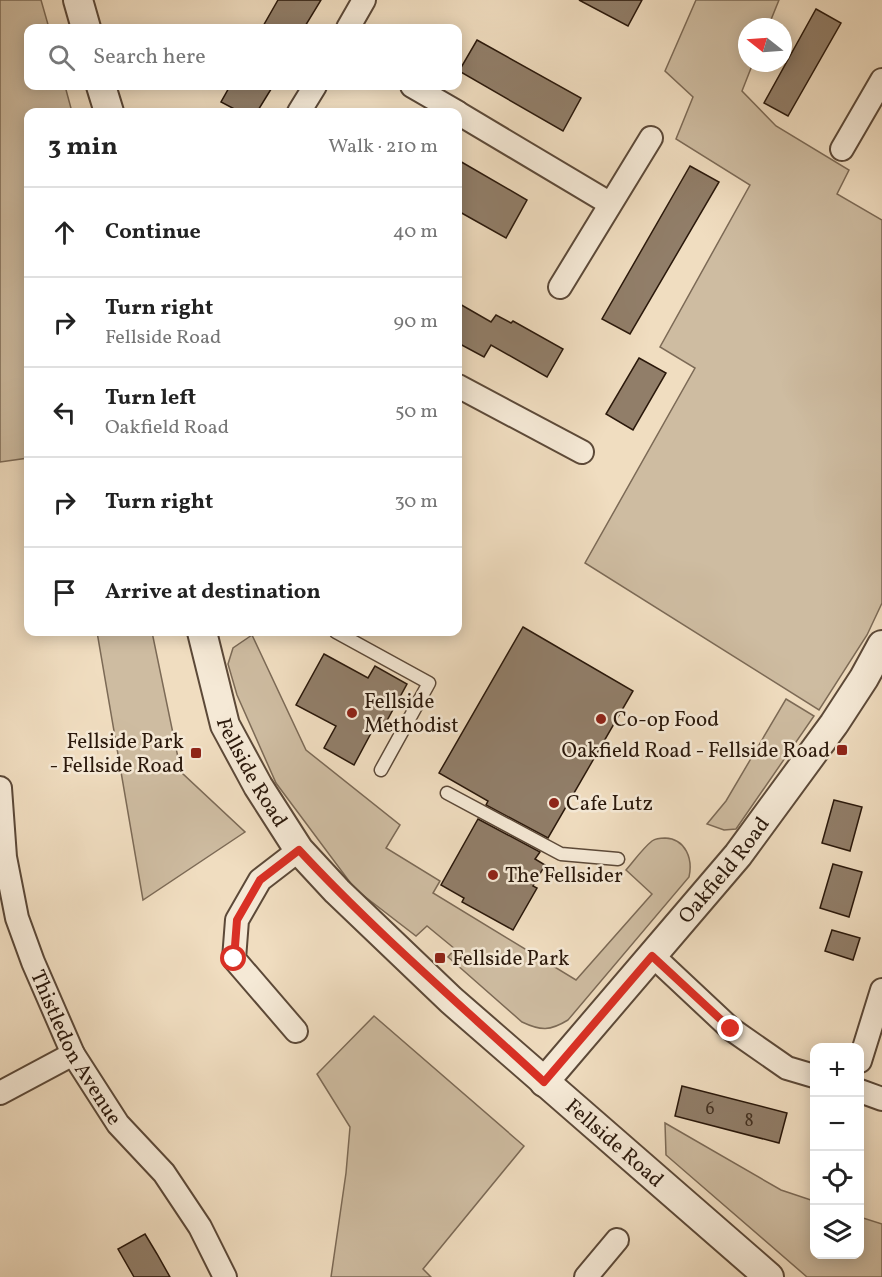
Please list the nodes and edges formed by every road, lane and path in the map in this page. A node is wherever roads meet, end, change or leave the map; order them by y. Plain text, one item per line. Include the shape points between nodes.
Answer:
1 (78, 0) edge
2 (364, 0) edge
3 (85, 24) edge
4 (350, 24) edge
5 (102, 90) edge
6 (313, 90) edge
7 (419, 90) edge
8 (880, 90) edge
9 (108, 108) edge
10 (301, 108) edge
11 (449, 108) edge
12 (462, 116) edge
13 (651, 138) dead end
14 (842, 148) dead end
15 (609, 203) junction
16 (560, 287) dead end
17 (462, 388) edge
18 (582, 452) dead end
19 (208, 636) edge
20 (343, 636) edge
21 (882, 645) edge
22 (381, 770) dead end
23 (0, 788) edge
24 (447, 793) dead end
25 (299, 850) junction
26 (3, 858) edge
27 (618, 859) dead end
28 (652, 956) junction
29 (882, 990) edge
30 (296, 1031) dead end
31 (864, 1048) edge
32 (73, 1054) junction
33 (810, 1075) edge
34 (544, 1082) junction
35 (864, 1092) edge
36 (0, 1093) edge
37 (882, 1099) edge
38 (617, 1240) dead end
39 (225, 1277) edge
40 (586, 1277) edge
41 (769, 1277) edge

1 - 3 street
2 - 4 street
5 - 9 street
6 - 10 street
7 - 11 street
8 - 14 street
12 - 15 street
13 - 15 street
15 - 16 street
17 - 18 street
19 - 25 street, Fellside Road via 225,725
20 - 22 lane via 429,683
21 - 28 street, Oakfield Road via 834,724 745,846
23 - 26 street, Thistledon Avenue
24 - 27 lane via 561,854
25 - 30 street via 260,880 237,920 234,959
25 - 34 street, Fellside Road via 443,992
26 - 32 street, Thistledon Avenue via 21,929
28 - 33 street via 731,1029 788,1068
28 - 34 street, Oakfield Road
29 - 31 street
32 - 36 street
32 - 39 street, Thistledon Avenue via 118,1124 164,1173 200,1227
34 - 41 street, Fellside Road
35 - 37 street
38 - 40 street

